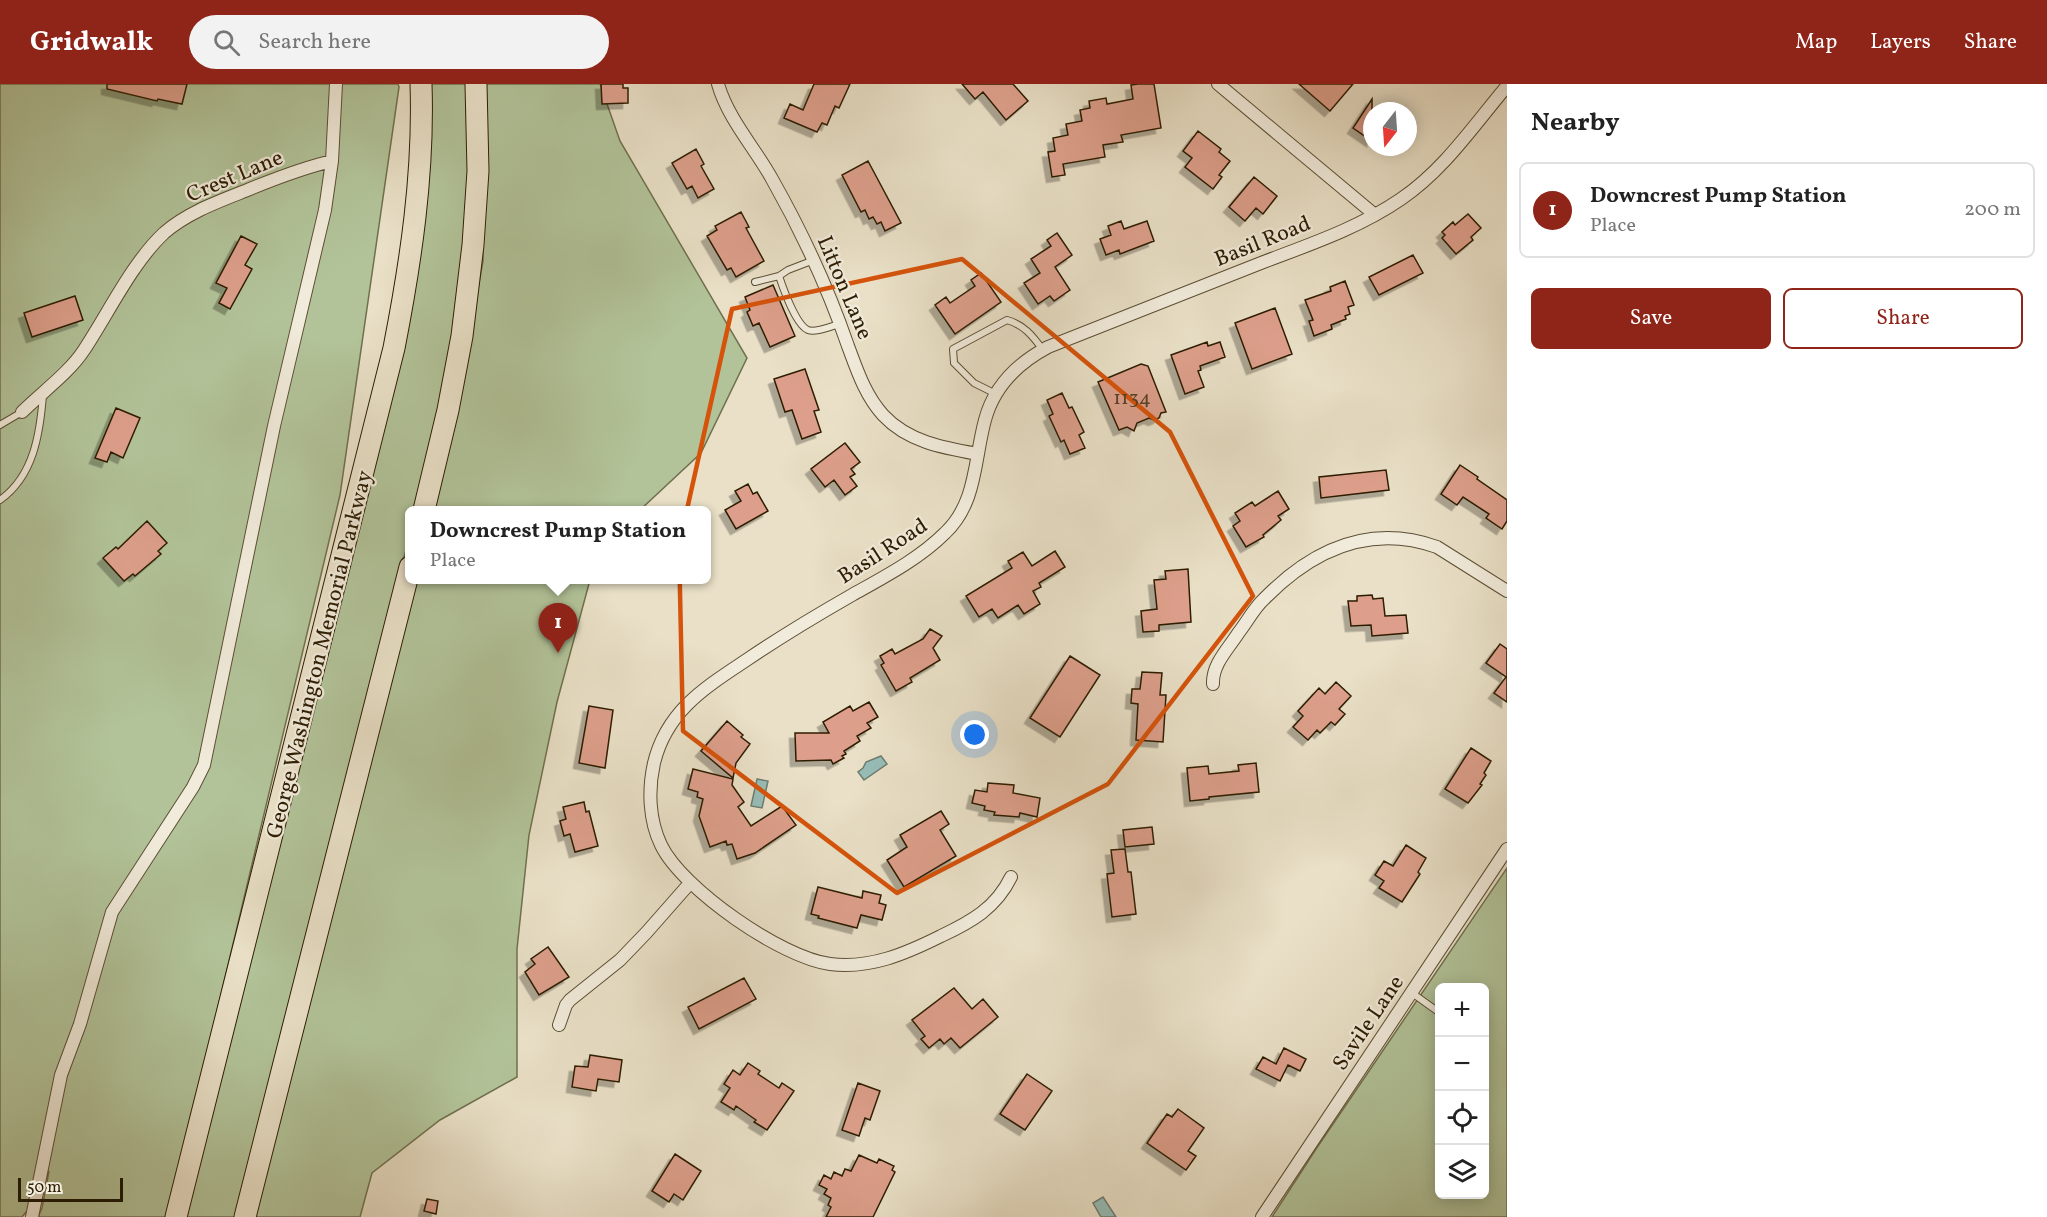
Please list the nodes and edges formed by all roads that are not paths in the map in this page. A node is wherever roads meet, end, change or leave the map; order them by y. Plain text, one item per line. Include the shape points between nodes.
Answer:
1 (336, 84) edge
2 (421, 84) edge
3 (476, 84) edge
4 (718, 84) edge
5 (1218, 84) edge
6 (1507, 86) edge
7 (332, 160) junction
8 (1375, 215) junction
9 (814, 260) junction
10 (779, 276) junction
11 (755, 282) dead end
12 (840, 324) junction
13 (1043, 350) junction
14 (44, 391) junction
15 (996, 394) junction
16 (22, 412) joint
17 (0, 425) edge
18 (978, 454) junction
19 (0, 500) edge
20 (425, 506) edge
21 (406, 584) edge
22 (1507, 591) edge
23 (1213, 684) dead end
24 (1507, 849) edge
25 (1011, 877) dead end
26 (690, 883) junction
27 (1412, 993) junction
28 (1435, 1009) edge
29 (559, 1025) dead end
30 (32, 1217) edge
31 (176, 1217) edge
32 (245, 1217) edge
33 (1262, 1217) edge

1 - 7 street
2 - 31 highway, George Washington Memorial Parkway via 420,165 411,253 394,348
3 - 20 highway via 478,171 473,245 460,346
4 - 9 street, Litton Lane via 726,106 771,177
5 - 8 street
6 - 8 street, Basil Road via 1436,170
7 - 14 street, Crest Lane via 206,207 164,234 82,353
7 - 30 street via 325,210 274,426 204,765 112,912 61,1075
8 - 13 street, Basil Road
9 - 10 lane
9 - 12 street, Litton Lane
10 - 11 lane
10 - 12 lane via 805,329
12 - 18 street, Litton Lane via 864,386 883,416 931,444
13 - 15 street, Basil Road via 1015,369
13 - 15 lane via 1020,324 1006,320 953,349 954,363 974,383
14 - 16 street, Crest Lane
14 - 19 lane via 37,444 17,485
15 - 18 street, Basil Road via 985,419
16 - 17 lane
18 - 26 street, Basil Road via 969,497 945,533 879,580 703,688 673,721 654,763 651,807 661,846
21 - 32 highway
22 - 23 street via 1426,543 1385,538 1342,545 1311,561 1263,600 1218,663
24 - 27 street, Savile Lane
25 - 26 street, Basil Road via 990,907 961,926 892,958 847,965 828,964 789,952
26 - 29 street via 620,960 570,1000
27 - 28 lane
27 - 33 street, Savile Lane

